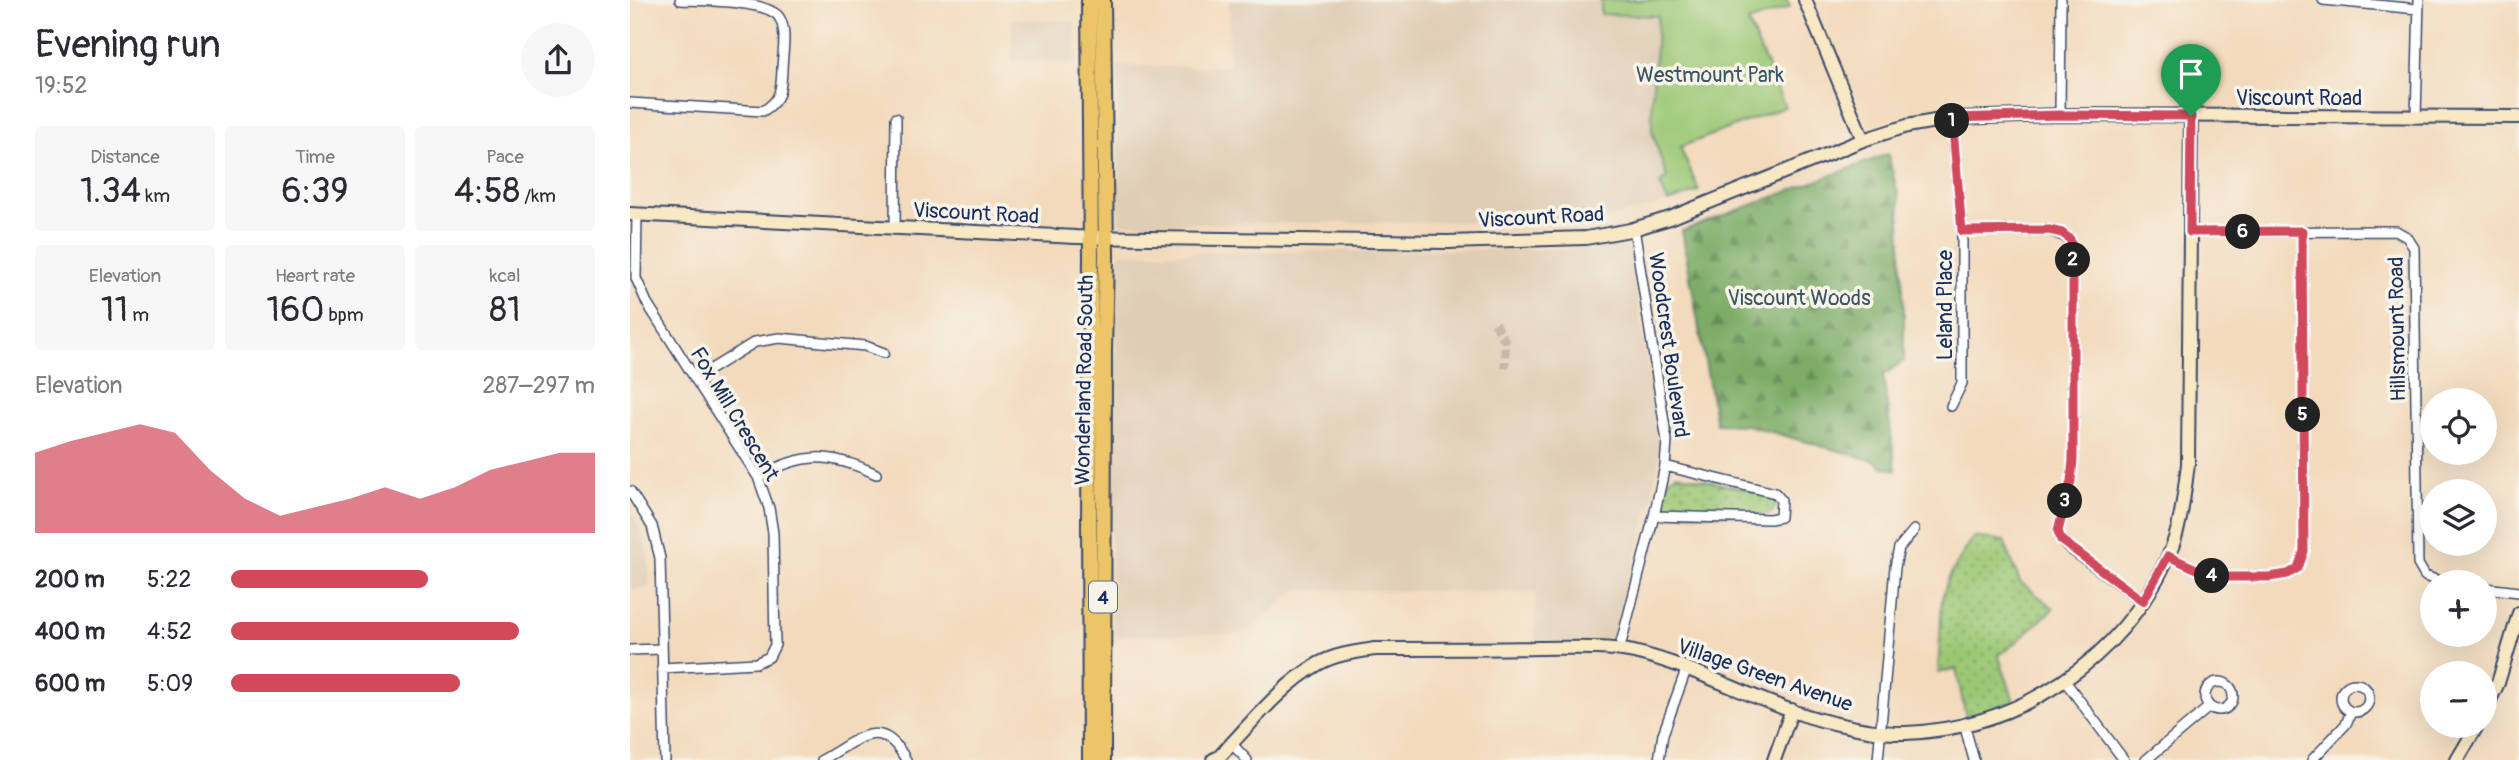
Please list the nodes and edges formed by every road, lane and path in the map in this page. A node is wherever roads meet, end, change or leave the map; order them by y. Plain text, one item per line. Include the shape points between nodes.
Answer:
1 (680, 0) edge
2 (1089, 0) edge
3 (1103, 0) edge
4 (1805, 0) edge
5 (2061, 0) edge
6 (2323, 0) edge
7 (2418, 5) edge
8 (630, 103) edge
9 (2060, 115) junction
10 (2191, 116) junction
11 (2519, 117) edge
12 (896, 118) dead end
13 (1952, 118) junction
14 (2416, 118) junction
15 (1863, 140) junction
16 (634, 214) edge
17 (895, 229) junction
18 (1634, 229) junction
19 (1962, 231) junction
20 (2302, 231) junction
21 (2190, 232) junction
22 (1091, 237) junction
23 (1106, 237) junction
24 (884, 353) dead end
25 (695, 379) junction
26 (1951, 406) dead end
27 (1665, 466) junction
28 (876, 474) dead end
29 (758, 477) junction
30 (630, 491) edge
31 (1654, 516) junction
32 (1914, 530) dead end
33 (2168, 556) junction
34 (2422, 570) edge
35 (2497, 589) edge
36 (2519, 592) edge
37 (2143, 601) junction
38 (2519, 613) edge
39 (662, 649) junction
40 (630, 650) edge
41 (1619, 650) junction
42 (662, 668) junction
43 (1686, 670) junction
44 (2066, 681) junction
45 (2497, 685) edge
46 (2209, 706) dead end
47 (1792, 710) junction
48 (2351, 712) dead end
49 (1964, 724) junction
50 (1879, 731) junction
51 (2470, 738) edge
52 (1232, 744) junction
53 (665, 760) edge
54 (822, 760) edge
55 (906, 760) edge
56 (1090, 760) edge
57 (1103, 760) edge
58 (1213, 760) edge
59 (1247, 760) edge
60 (1659, 760) edge
61 (1774, 760) edge
62 (1878, 760) edge
63 (1974, 760) edge
64 (2124, 760) edge
65 (2146, 760) edge
66 (2312, 760) edge
67 (2457, 760) edge

1 - 8 street via 754,4 779,16 783,28 781,93 763,111
2 - 22 main road, Wonderland Road South / 4
3 - 23 main road, Wonderland Road South / 4
4 - 15 street
5 - 9 street
6 - 7 street
7 - 14 street
9 - 10 street, Viscount Road
9 - 13 street, Viscount Road
10 - 14 street, Viscount Road
10 - 21 street, Village Green Avenue
11 - 14 street, Viscount Road
12 - 17 street
13 - 15 street, Viscount Road
13 - 19 street, Leland Place
15 - 18 street, Viscount Road
16 - 17 street, Viscount Road
16 - 25 street, Fox Mill Crescent via 636,278
17 - 22 street, Viscount Road
18 - 23 street, Viscount Road via 1586,238 1447,242
18 - 27 street, Woodcrest Boulevard via 1667,441
19 - 26 street, Leland Place via 1962,383
19 - 37 street via 2049,230 2070,239 2073,460 2058,531 2069,548
20 - 21 street, Hillsmount Road
20 - 33 street via 2304,551 2298,568 2269,577 2214,577
20 - 34 street, Hillsmount Road via 2396,231 2414,248
21 - 33 street, Village Green Avenue via 2188,464
22 - 23 street, Viscount Road
22 - 56 main road, Wonderland Road South / 4
23 - 57 main road, Wonderland Road South / 4
24 - 25 street via 865,346 779,338 755,342
25 - 29 street, Fox Mill Crescent
27 - 31 street, Woodcrest Boulevard
27 - 31 street, Woodcrest Boulevard via 1775,493 1781,500 1780,517
28 - 29 street via 835,459 806,457
29 - 42 street, Fox Mill Crescent via 773,533 775,645 769,657 756,663
30 - 39 street via 652,526 660,558
31 - 41 street, Woodcrest Boulevard
32 - 50 street via 1899,548 1895,567
33 - 37 street, Village Green Avenue
35 - 36 street
37 - 44 street, Village Green Avenue via 2117,637
38 - 45 street
39 - 40 street
39 - 42 street
41 - 43 street, Village Green Avenue
41 - 52 street, Village Green Avenue via 1375,649 1345,653 1303,674
42 - 53 street
43 - 47 street, Village Green Avenue
43 - 60 street via 1663,734
44 - 49 street, Village Green Avenue via 2015,710
44 - 64 street
46 - 65 street
47 - 50 street, Village Green Avenue
47 - 61 street
48 - 66 street via 2346,724
49 - 50 street, Village Green Avenue via 1903,733
49 - 63 street
50 - 62 street
51 - 67 street
52 - 58 street, Village Green Avenue
52 - 59 street
54 - 55 street via 872,733 892,739

